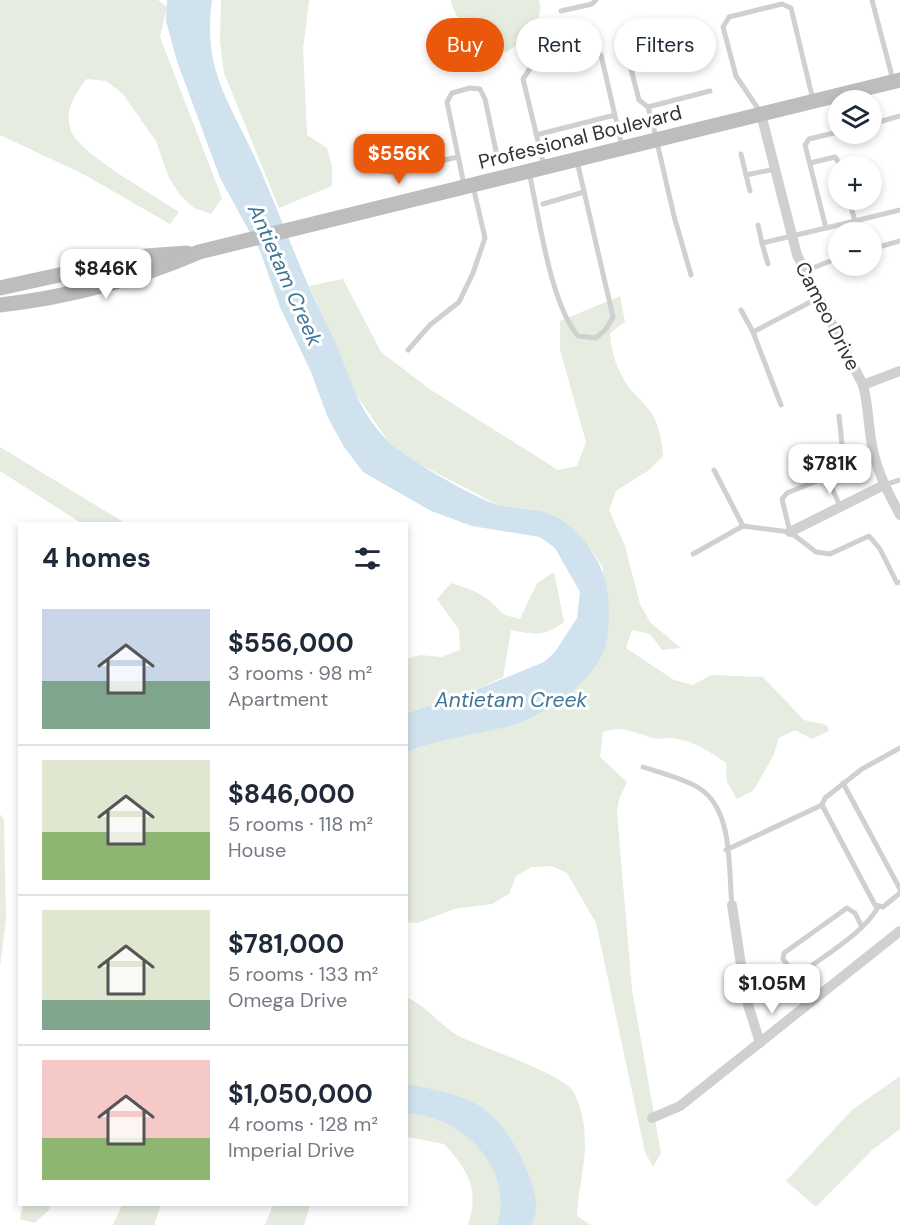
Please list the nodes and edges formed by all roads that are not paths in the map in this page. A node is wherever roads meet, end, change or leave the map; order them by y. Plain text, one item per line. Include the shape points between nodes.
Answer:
1 (596, 0) edge
2 (872, 0) edge
3 (561, 11) dead end
4 (632, 72) edge
5 (897, 81) edge
6 (868, 90) edge
7 (710, 91) dead end
8 (828, 99) edge
9 (813, 101) junction
10 (648, 107) junction
11 (761, 114) junction
12 (615, 115) junction
13 (900, 116) edge
14 (882, 121) edge
15 (828, 134) edge
16 (536, 135) junction
17 (655, 140) junction
18 (623, 148) junction
19 (496, 152) dead end
20 (741, 154) dead end
21 (458, 157) junction
22 (576, 159) junction
23 (828, 159) edge
24 (362, 160) dead end
25 (810, 163) junction
26 (537, 169) junction
27 (775, 169) junction
28 (746, 175) junction
29 (468, 185) junction
30 (750, 191) dead end
31 (584, 192) junction
32 (543, 204) dead end
33 (852, 210) edge
34 (900, 210) edge
35 (855, 221) junction
36 (758, 225) dead end
37 (826, 228) junction
38 (791, 236) junction
39 (900, 241) edge
40 (762, 243) junction
41 (882, 246) edge
42 (199, 252) junction
43 (828, 262) edge
44 (768, 264) dead end
45 (805, 271) junction
46 (691, 275) dead end
47 (0, 288) edge
48 (818, 298) junction
49 (0, 305) edge
50 (741, 310) dead end
51 (753, 332) junction
52 (408, 350) dead end
53 (900, 371) edge
54 (863, 385) junction
55 (781, 405) dead end
56 (838, 416) dead end
57 (714, 470) dead end
58 (827, 477) junction
59 (900, 480) edge
60 (884, 484) junction
61 (840, 506) junction
62 (900, 515) edge
63 (743, 526) junction
64 (790, 532) junction
65 (693, 554) dead end
66 (900, 582) edge
67 (900, 748) edge
68 (643, 767) dead end
69 (843, 783) junction
70 (822, 805) junction
71 (726, 850) junction
72 (900, 891) edge
73 (732, 905) joint
74 (878, 908) junction
75 (862, 927) junction
76 (900, 932) edge
77 (798, 979) junction
78 (813, 1001) junction
79 (760, 1043) junction
80 (652, 1118) dead end

1 - 3 lane
2 - 5 lane
4 - 10 lane via 639,100
5 - 6 street, Professional Boulevard
7 - 10 lane
8 - 9 street, Professional Boulevard
9 - 11 street, Professional Boulevard
9 - 11 lane via 791,8 782,4 729,17 723,27 736,76
10 - 17 lane
11 - 17 street, Professional Boulevard
11 - 27 street, Cameo Drive
12 - 16 lane
12 - 16 lane via 603,59 597,53 531,67 523,79
12 - 18 lane
13 - 14 lane
15 - 25 lane via 809,139 805,145
16 - 26 lane
17 - 18 street, Professional Boulevard
17 - 46 lane
18 - 22 street, Professional Boulevard
19 - 21 lane via 485,99 480,89 470,88 448,98
20 - 28 lane
21 - 24 lane via 391,172
21 - 29 lane
22 - 26 street, Professional Boulevard
22 - 31 lane
23 - 25 lane
25 - 37 lane
26 - 29 street, Professional Boulevard
26 - 31 lane via 560,303 578,336 596,338 613,317
27 - 28 lane
27 - 38 street, Cameo Drive
28 - 30 lane
29 - 42 street, Professional Boulevard
29 - 52 lane via 485,237 473,273 459,302 430,325
31 - 32 lane
33 - 35 lane
34 - 35 lane
35 - 37 lane
36 - 40 lane
37 - 38 lane
38 - 40 lane
38 - 45 street, Cameo Drive
39 - 41 lane
40 - 44 lane
42 - 47 street, Professional Boulevard via 146,256
42 - 49 street, Professional Boulevard via 152,272
43 - 45 lane
45 - 48 street, Cameo Drive
48 - 51 lane
48 - 54 street, Cameo Drive
50 - 51 lane
51 - 55 lane
53 - 54 street
54 - 60 street, Cameo Drive via 872,448
56 - 58 lane via 844,463
57 - 63 lane
58 - 61 lane
58 - 64 lane via 784,495
59 - 60 lane
60 - 61 street
60 - 62 street, Cameo Drive
61 - 64 street
63 - 64 lane
63 - 65 lane
64 - 66 lane via 816,552 830,554 869,536 897,583
67 - 69 lane
68 - 71 lane via 690,784 709,797 721,816
69 - 70 lane
69 - 72 lane
70 - 71 lane
70 - 74 lane
71 - 73 lane
72 - 74 lane
73 - 79 street via 746,998
74 - 75 lane
75 - 77 lane
75 - 77 lane via 855,913 847,908 784,953 783,959
76 - 78 street
77 - 78 lane
78 - 79 street
79 - 80 street via 680,1107

